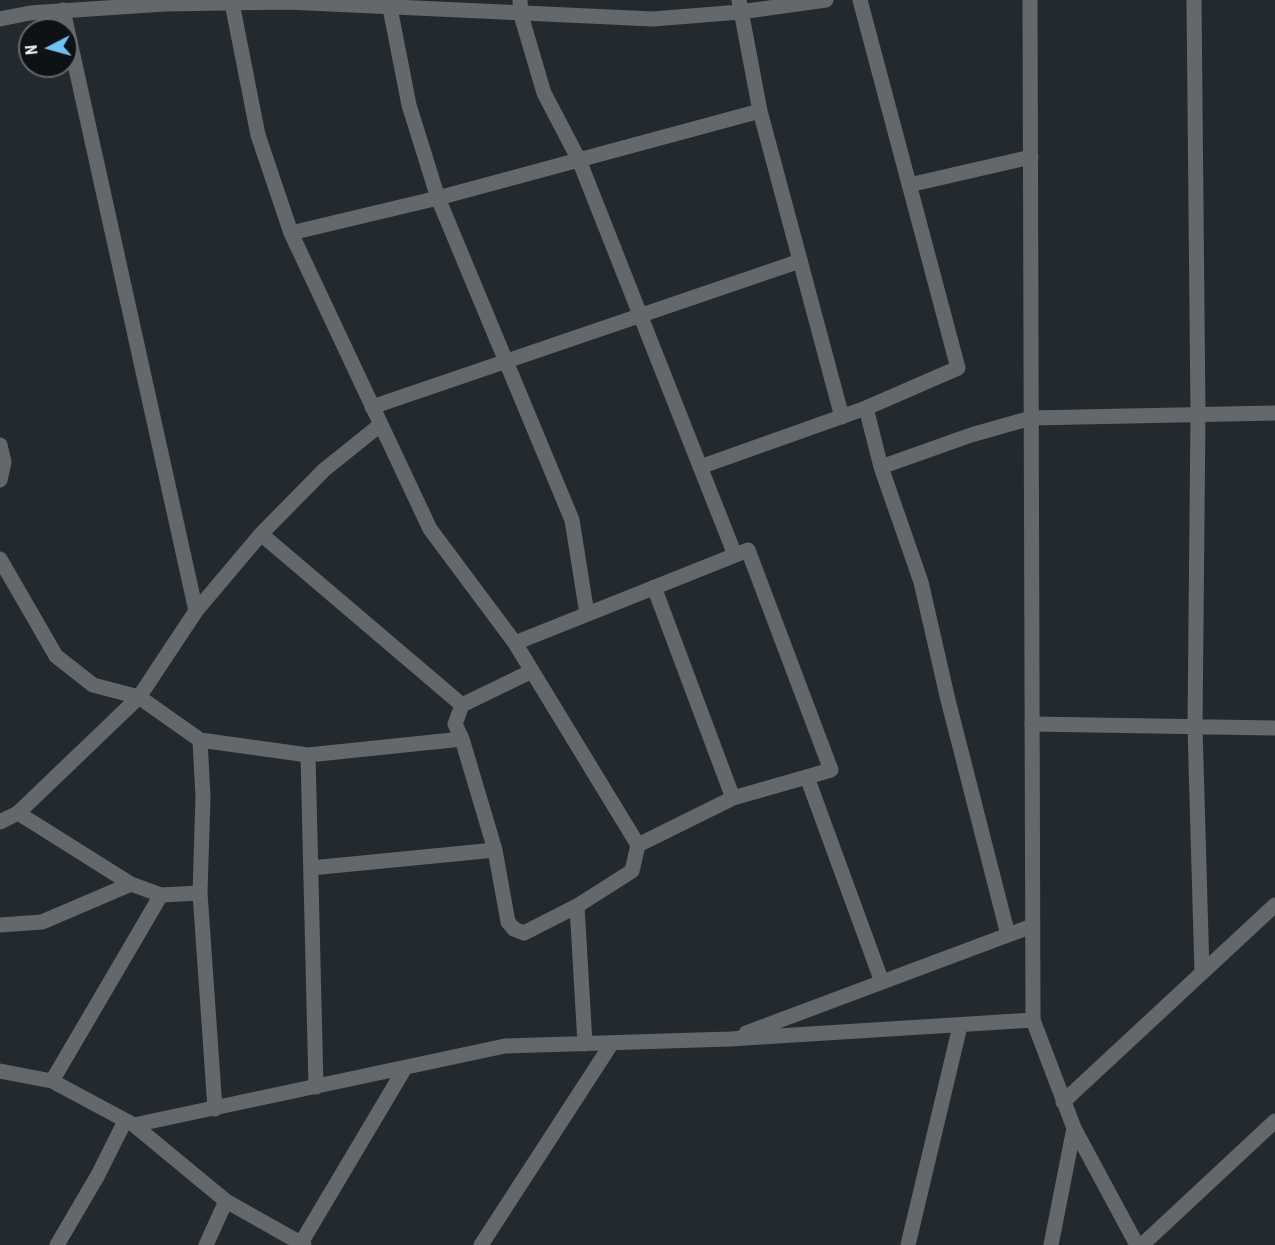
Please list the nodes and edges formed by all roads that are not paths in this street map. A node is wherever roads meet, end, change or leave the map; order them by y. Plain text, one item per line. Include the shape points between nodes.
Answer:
1 (826, 0) edge
2 (860, 0) edge
3 (1030, 0) edge
4 (1194, 0) edge
5 (287, 1) edge
6 (165, 2) edge
7 (232, 3) junction
8 (740, 6) edge
9 (30, 7) edge
10 (521, 7) edge
11 (390, 8) junction
12 (63, 10) junction
13 (0, 19) edge
14 (760, 111) junction
15 (1031, 157) junction
16 (579, 160) junction
17 (909, 185) junction
18 (438, 198) junction
19 (291, 233) junction
20 (800, 261) junction
21 (640, 316) junction
22 (506, 362) junction
23 (372, 407) junction
24 (866, 408) junction
25 (1275, 413) edge
26 (1197, 414) junction
27 (842, 417) junction
28 (1031, 418) junction
29 (380, 425) junction
30 (0, 445) edge
31 (881, 466) junction
32 (700, 467) junction
33 (0, 480) edge
34 (261, 534) junction
35 (735, 555) junction
36 (0, 559) edge
37 (654, 587) junction
38 (196, 610) junction
39 (586, 614) junction
40 (515, 643) junction
41 (530, 672) junction
42 (139, 697) junction
43 (462, 705) junction
44 (1032, 724) junction
45 (1195, 727) junction
46 (1275, 728) edge
47 (462, 739) junction
48 (200, 740) junction
49 (308, 755) junction
50 (807, 777) junction
51 (733, 798) junction
52 (18, 813) junction
53 (0, 822) edge
54 (638, 845) junction
55 (495, 850) junction
56 (311, 868) junction
57 (131, 884) junction
58 (200, 893) junction
59 (161, 895) junction
60 (1275, 905) edge
61 (577, 906) junction
62 (0, 925) edge
63 (1032, 926) junction
64 (1008, 935) junction
65 (1202, 973) junction
66 (882, 982) junction
67 (1033, 1020) junction
68 (960, 1026) junction
69 (730, 1039) junction
70 (612, 1043) junction
71 (585, 1044) junction
72 (405, 1068) junction
73 (0, 1071) edge
74 (52, 1081) junction
75 (316, 1087) junction
76 (1063, 1102) junction
77 (215, 1109) junction
78 (1275, 1121) edge
79 (129, 1123) junction
80 (1074, 1128) junction
81 (226, 1202) junction
82 (302, 1244) edge
83 (57, 1245) edge
84 (206, 1245) edge
85 (481, 1245) edge
86 (908, 1245) edge
87 (1051, 1245) edge
88 (1139, 1245) edge

1 - 8 street
2 - 17 street
3 - 15 street
4 - 26 street
5 - 7 street
5 - 11 street
6 - 7 street
6 - 12 street
7 - 19 street via 258,135
8 - 10 street via 653,19
8 - 14 street
9 - 12 street
9 - 13 street
10 - 11 street
10 - 16 street via 544,93
11 - 18 street via 409,105
12 - 38 street
14 - 16 street
14 - 20 street
15 - 17 street
15 - 28 street
16 - 18 street
16 - 21 street
17 - 24 street via 958,368
18 - 19 street
18 - 22 street
19 - 23 street
20 - 21 street
20 - 27 street
21 - 22 street
21 - 32 street
22 - 23 street
22 - 39 street via 572,520
23 - 29 street
24 - 27 street
24 - 31 street
25 - 26 street
26 - 28 street
26 - 45 street
27 - 32 street
28 - 31 street
28 - 44 street
29 - 34 street via 324,470
29 - 40 street via 430,529
30 - 33 street via 4,462
31 - 64 street via 921,582
32 - 35 street
34 - 38 street
34 - 43 street
35 - 37 street
35 - 50 street via 748,550 831,770
36 - 42 street via 56,656 93,685
37 - 39 street
37 - 51 street
38 - 42 street
39 - 40 street
40 - 41 street
41 - 43 street
41 - 54 street
42 - 48 street
42 - 52 street
43 - 47 street via 455,724
44 - 45 street
44 - 63 street
45 - 46 street
45 - 65 street
47 - 49 street
47 - 55 street
48 - 49 street
48 - 58 street
49 - 56 street
50 - 51 street
50 - 66 street
51 - 54 street
52 - 53 street
52 - 57 street
54 - 61 street via 632,871
55 - 56 street
55 - 61 street via 508,922 514,929 524,933
56 - 75 street
57 - 59 street
57 - 62 street via 42,922
58 - 59 street
58 - 77 street
59 - 74 street
60 - 65 street
61 - 71 street
63 - 64 street
63 - 67 street
64 - 66 street
65 - 76 street
66 - 69 street
67 - 68 street
67 - 76 street
68 - 69 street
68 - 86 street
69 - 70 street
70 - 71 street
70 - 85 street
71 - 72 street via 505,1046
72 - 75 street
72 - 82 street
73 - 74 street
74 - 79 street
75 - 77 street
76 - 80 street
77 - 79 street
78 - 88 street
79 - 81 street
79 - 83 street
80 - 87 street
80 - 88 street
81 - 82 street
81 - 84 street

